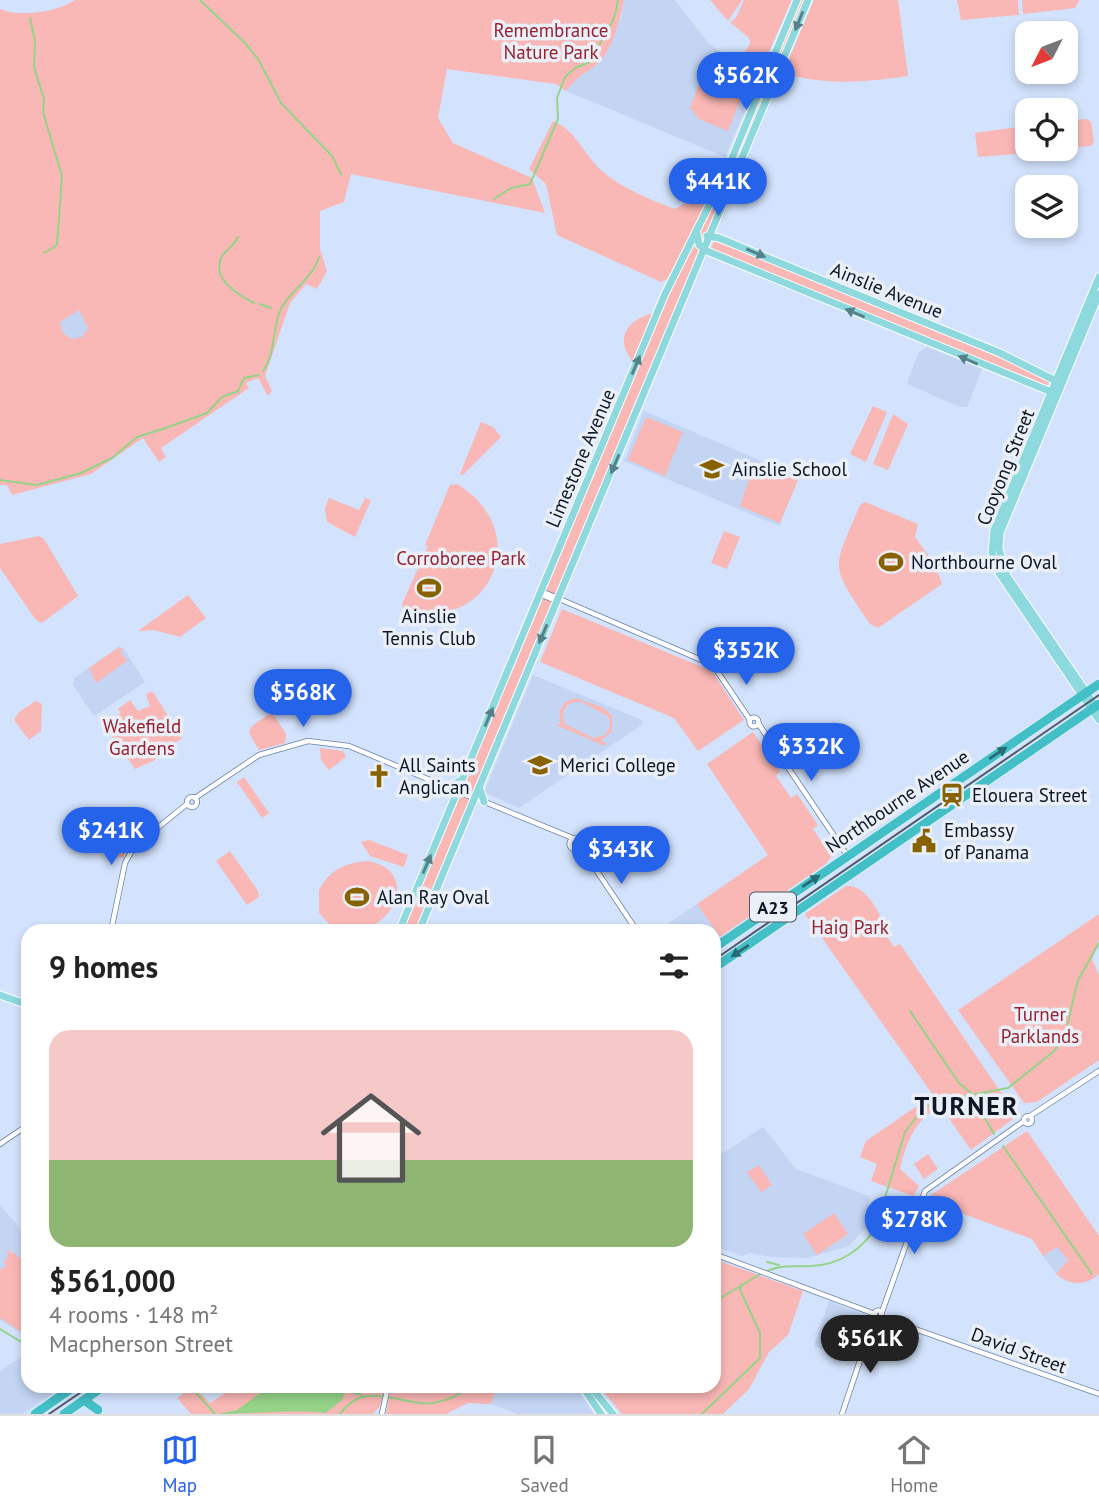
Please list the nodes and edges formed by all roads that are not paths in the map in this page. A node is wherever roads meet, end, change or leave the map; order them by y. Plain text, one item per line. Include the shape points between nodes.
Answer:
1 (797, 0) edge
2 (808, 0) edge
3 (713, 225) junction
4 (709, 236) junction
5 (719, 238) junction
6 (694, 242) junction
7 (703, 249) junction
8 (720, 257) junction
9 (698, 261) junction
10 (1099, 280) edge
11 (1099, 294) edge
12 (1079, 334) junction
13 (1060, 370) junction
14 (1040, 372) junction
15 (1059, 382) junction
16 (1042, 389) junction
17 (1055, 393) junction
18 (1046, 406) junction
19 (1034, 442) junction
20 (997, 557) junction
21 (540, 593) junction
22 (558, 600) junction
23 (1023, 607) junction
24 (1099, 684) edge
25 (1084, 694) junction
26 (1096, 708) edge
27 (1099, 720) edge
28 (965, 775) junction
29 (462, 780) junction
30 (448, 787) junction
31 (480, 788) junction
32 (975, 790) junction
33 (458, 791) junction
34 (475, 798) junction
35 (198, 799) junction
36 (484, 802) junction
37 (187, 807) junction
38 (563, 835) junction
39 (575, 839) junction
40 (569, 843) junction
41 (839, 844) junction
42 (578, 848) junction
43 (848, 856) junction
44 (832, 867) junction
45 (857, 870) junction
46 (112, 924) edge
47 (402, 924) edge
48 (422, 924) edge
49 (632, 924) edge
50 (721, 943) edge
51 (721, 963) edge
52 (0, 995) edge
53 (21, 1002) edge
54 (1099, 1072) edge
55 (21, 1130) edge
56 (0, 1144) edge
57 (721, 1257) edge
58 (878, 1314) junction
59 (66, 1393) edge
60 (94, 1393) edge
61 (386, 1393) edge
62 (587, 1393) edge
63 (596, 1393) edge
64 (1099, 1394) edge
65 (84, 1400) junction
66 (98, 1410) dead end
67 (35, 1414) edge
68 (64, 1414) edge
69 (382, 1414) edge
70 (601, 1414) edge
71 (613, 1414) edge
72 (842, 1414) edge

1 - 6 main road, Limestone Avenue
2 -> 3 main road, Limestone Avenue
3 - 4 main road, Limestone Avenue
3 - 5 main road
4 - 5 main road, Ainslie Avenue
4 - 6 main road, Ainslie Avenue
4 - 7 main road, Limestone Avenue
5 -> 14 main road, Ainslie Avenue
6 - 7 main road
21 -> 6 main road, Limestone Avenue via 665,294
7 - 8 main road, Ainslie Avenue
7 - 9 main road, Limestone Avenue
8 - 9 main road
16 -> 8 main road, Ainslie Avenue
9 -> 22 main road, Limestone Avenue
10 - 12 main road, Cooyong Street
11 - 12 main road, Cooyong Street
12 - 13 main road, Cooyong Street
12 - 15 main road, Cooyong Street
13 - 14 main road
13 - 15 main road, Cooyong Street
14 - 15 main road, Ainslie Avenue
15 - 17 main road, Cooyong Street
16 - 17 main road, Ainslie Avenue
16 - 18 main road
17 - 18 main road, Cooyong Street
17 - 19 main road, Cooyong Street
18 - 19 main road, Cooyong Street
19 - 20 main road, Cooyong Street via 994,530
20 - 23 main road, Cooyong Street
20 - 23 main road, Cooyong Street
21 - 22 street
29 -> 21 main road, Limestone Avenue
22 -> 31 main road, Limestone Avenue
22 - 41 street via 713,665
23 - 25 main road, Cooyong Street
24 - 25 highway, Northbourne Avenue / A23
25 - 26 main road, Cooyong Street
28 -> 25 highway, Northbourne Avenue / A23
26 - 27 main road, Cooyong Street
26 - 32 highway, Northbourne Avenue / A23
28 - 32 highway
28 - 43 highway, Northbourne Avenue / A23
29 - 30 main road
29 - 33 main road, Limestone Avenue
30 - 33 street
30 - 35 street via 348,746 308,741 260,755
31 - 34 main road, Limestone Avenue
31 - 36 main road
32 - 45 highway, Northbourne Avenue / A23
33 - 34 street
47 -> 33 main road, Limestone Avenue
34 - 36 street
34 - 48 main road, Limestone Avenue
35 - 37 street
35 - 37 street via 189,798
36 - 38 street
37 - 46 street via 134,847 125,863
38 - 39 street
38 - 40 street
39 - 40 street
39 - 42 street
40 - 42 street via 571,849
41 - 43 street
41 - 44 street
42 - 49 street
43 - 44 highway, Northbourne Avenue / A23
43 - 45 highway
50 -> 44 highway, Northbourne Avenue / A23
45 -> 51 highway, Northbourne Avenue / A23
52 - 53 main road
54 - 58 street via 925,1191
55 - 56 street
57 - 58 street, David Street
58 - 64 street, David Street
58 - 72 street
59 - 67 highway
60 - 65 highway
61 - 69 street
62 - 70 main road
63 - 71 main road
65 - 66 highway
65 - 68 highway

